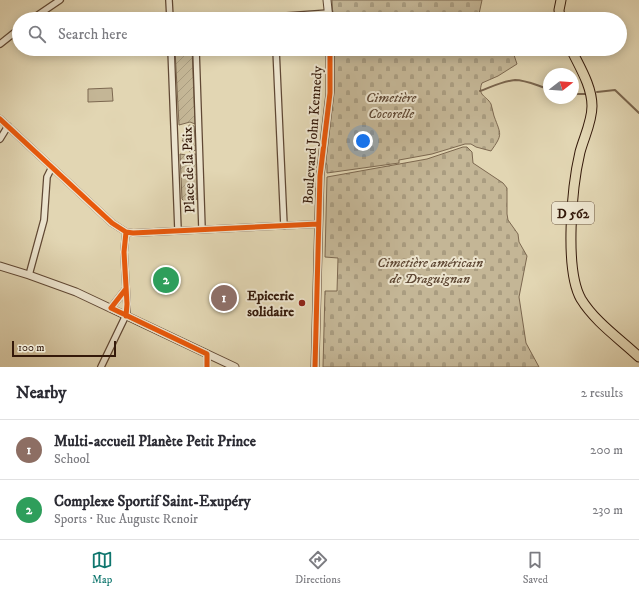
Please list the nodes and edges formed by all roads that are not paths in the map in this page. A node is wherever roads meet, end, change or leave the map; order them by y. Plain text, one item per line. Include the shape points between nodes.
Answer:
1 (60, 0) edge
2 (169, 0) edge
3 (327, 0) edge
4 (561, 0) edge
5 (42, 12) edge
6 (170, 12) edge
7 (328, 12) edge
8 (559, 12) edge
9 (12, 35) edge
10 (0, 44) edge
11 (171, 56) edge
12 (196, 56) edge
13 (276, 56) edge
14 (330, 56) edge
15 (574, 56) edge
16 (0, 119) edge
17 (8, 126) junction
18 (0, 139) edge
19 (52, 167) junction
20 (318, 224) junction
21 (284, 226) junction
22 (202, 229) junction
23 (178, 230) junction
24 (126, 232) junction
25 (0, 266) edge
26 (29, 275) junction
27 (126, 290) junction
28 (111, 308) junction
29 (126, 316) junction
30 (639, 357) edge
31 (101, 367) edge
32 (235, 367) edge
33 (315, 367) edge

1 - 5 street
2 - 6 street
3 - 7 street
4 - 8 main road
9 - 10 street
11 - 23 street, Place de la Paix
12 - 22 street, Place de la Paix
13 - 21 street
14 - 20 street, Boulevard John Kennedy via 330,93 320,176
15 - 30 main road, D 562 via 588,86 592,106 575,180 571,236 573,275 587,307
16 - 17 street
17 - 18 street
17 - 19 street
19 - 24 street via 112,223
19 - 26 street via 47,177 44,220
20 - 21 street
20 - 33 street, Boulevard John Kennedy
21 - 22 street
22 - 23 street, Place de la Paix
23 - 24 street
24 - 27 street
25 - 26 street
26 - 28 street
27 - 28 street
27 - 29 street
28 - 29 street
29 - 31 street
29 - 32 street

